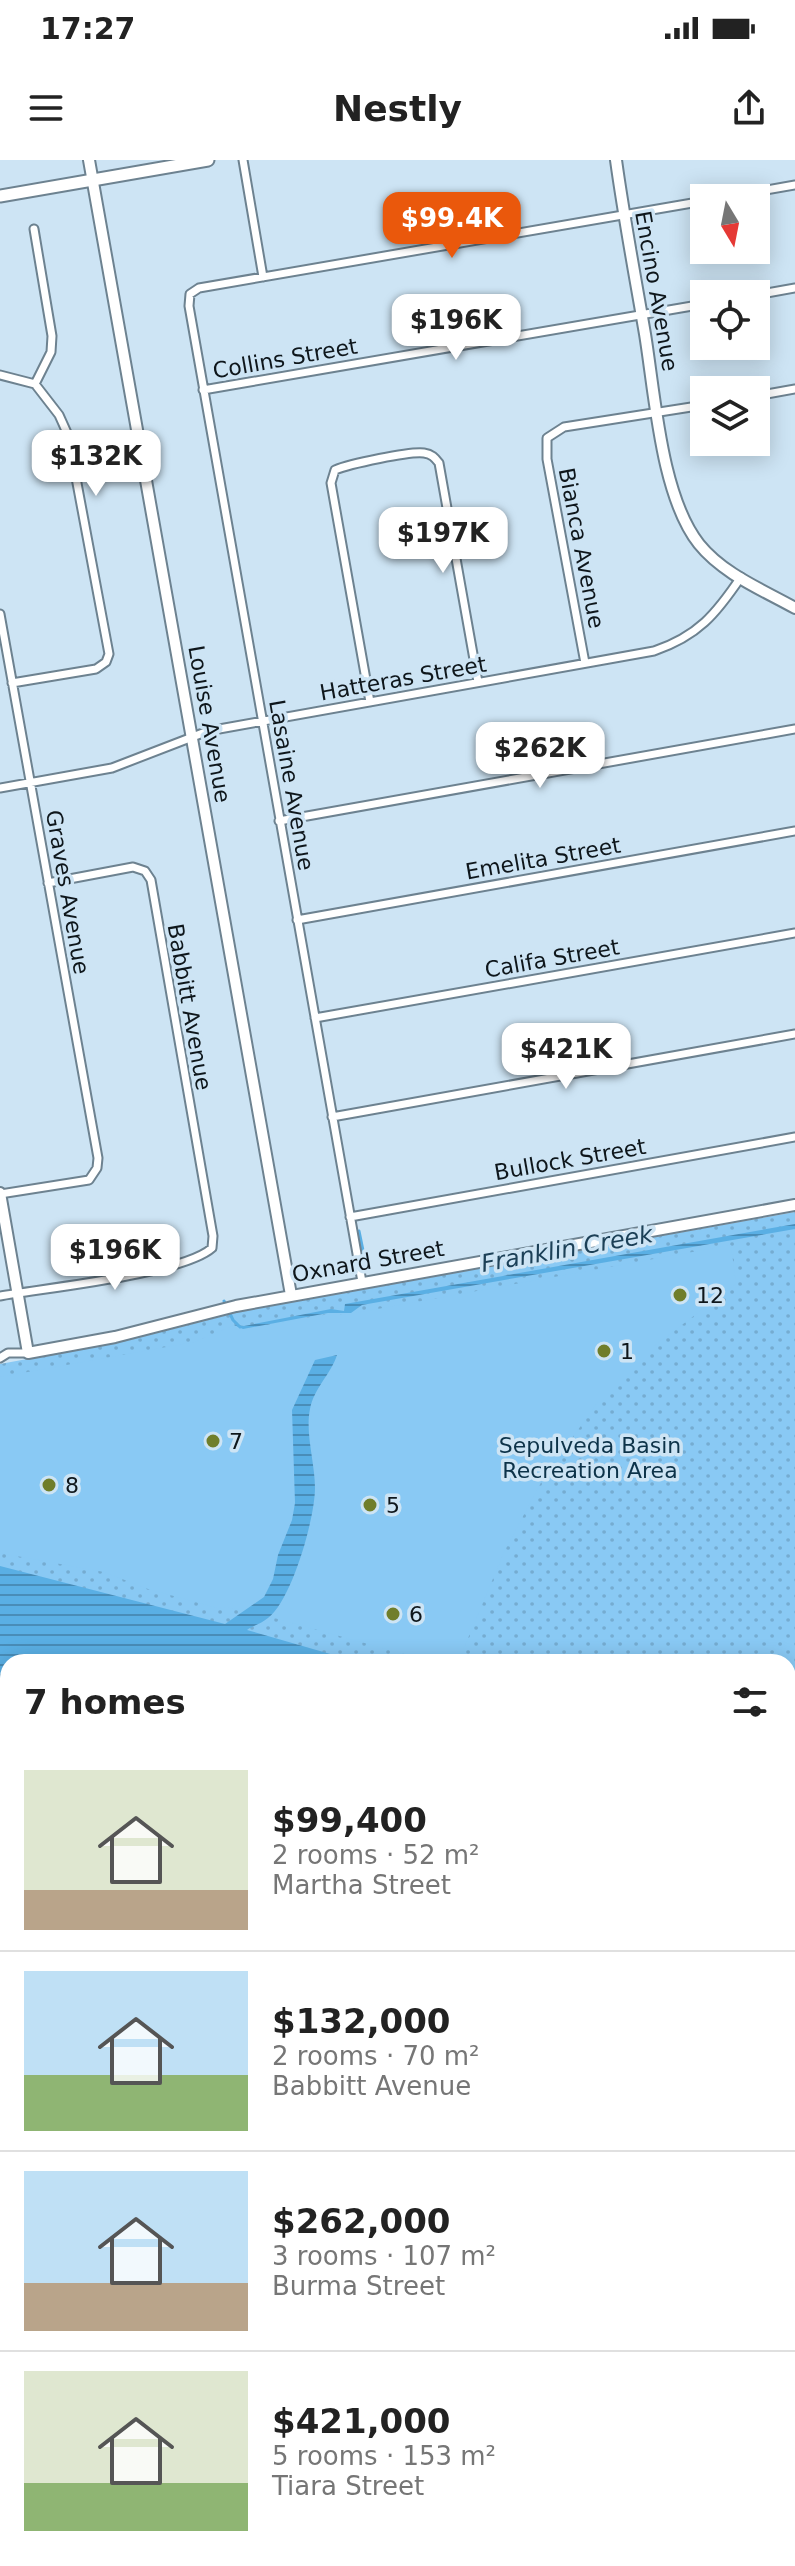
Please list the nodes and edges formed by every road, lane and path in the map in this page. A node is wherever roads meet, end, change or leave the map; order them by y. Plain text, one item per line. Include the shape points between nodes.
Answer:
1 (89, 160) edge
2 (208, 160) edge
3 (243, 160) edge
4 (616, 160) edge
5 (93, 180) junction
6 (795, 185) edge
7 (770, 189) edge
8 (0, 196) edge
9 (690, 203) edge
10 (624, 214) junction
11 (34, 229) dead end
12 (263, 277) junction
13 (795, 288) edge
14 (770, 292) edge
15 (690, 306) edge
16 (642, 315) junction
17 (0, 375) edge
18 (35, 384) junction
19 (795, 389) edge
20 (203, 390) junction
21 (770, 393) edge
22 (690, 408) edge
23 (658, 414) junction
24 (741, 577) junction
25 (795, 608) edge
26 (0, 614) edge
27 (585, 663) junction
28 (478, 682) junction
29 (12, 683) junction
30 (370, 702) junction
31 (263, 722) junction
32 (795, 729) edge
33 (191, 736) junction
34 (30, 783) junction
35 (0, 788) edge
36 (279, 821) junction
37 (795, 831) edge
38 (48, 883) junction
39 (297, 920) junction
40 (795, 933) edge
41 (315, 1018) junction
42 (795, 1034) edge
43 (332, 1117) junction
44 (795, 1137) edge
45 (0, 1194) edge
46 (795, 1205) edge
47 (350, 1217) junction
48 (362, 1282) junction
49 (18, 1293) junction
50 (291, 1295) junction
51 (0, 1296) edge
52 (28, 1353) junction
53 (0, 1358) edge

1 - 5 main road, Louise Avenue
2 - 5 main road
3 - 12 street
4 - 10 main road, Encino Avenue
5 - 8 main road
5 - 33 main road, Louise Avenue
6 - 7 street
9 - 10 street
10 - 12 street
10 - 16 main road, Encino Avenue
11 - 18 street via 52,336 51,352
12 - 20 street, Lasaine Avenue via 190,294
13 - 14 street
15 - 16 street, Collins Street
16 - 20 street, Collins Street
16 - 23 main road, Encino Avenue
17 - 18 street
18 - 29 street via 68,435 109,654 96,669
19 - 21 street
20 - 31 street, Lasaine Avenue
22 - 23 street
23 - 24 main road, Encino Avenue via 682,516 708,554
23 - 27 street, Bianca Avenue via 564,427 547,438
24 - 25 main road, Encino Avenue
24 - 27 street, Hatteras Street via 718,611 685,638 654,651
26 - 29 street, Graves Avenue
27 - 28 street, Hatteras Street
28 - 30 street, Hatteras Street
28 - 30 street via 439,463 433,455 418,453 353,464 335,470 331,489
29 - 34 street, Graves Avenue
30 - 31 street, Hatteras Street
31 - 33 street, Hatteras Street
31 - 36 street, Lasaine Avenue
32 - 36 street
33 - 34 street, Hatteras Street via 112,768
33 - 50 main road, Louise Avenue
34 - 35 street, Hatteras Street
34 - 38 street, Graves Avenue
36 - 39 street, Lasaine Avenue
37 - 39 street, Emelita Street
38 - 45 street, Graves Avenue via 98,1158 94,1174 81,1182
38 - 49 street, Babbitt Avenue via 133,867 151,880 213,1236 212,1248 203,1256
39 - 41 street, Lasaine Avenue
40 - 41 street, Califa Street
41 - 43 street, Lasaine Avenue
42 - 43 street
43 - 47 street, Lasaine Avenue
44 - 47 street, Bullock Street
45 - 49 main road
46 - 48 main road, Oxnard Street
47 - 48 street, Lasaine Avenue
48 - 50 main road, Oxnard Street
49 - 51 street
49 - 52 main road
50 - 52 main road, Oxnard Street
52 - 53 street, Oxnard Street

